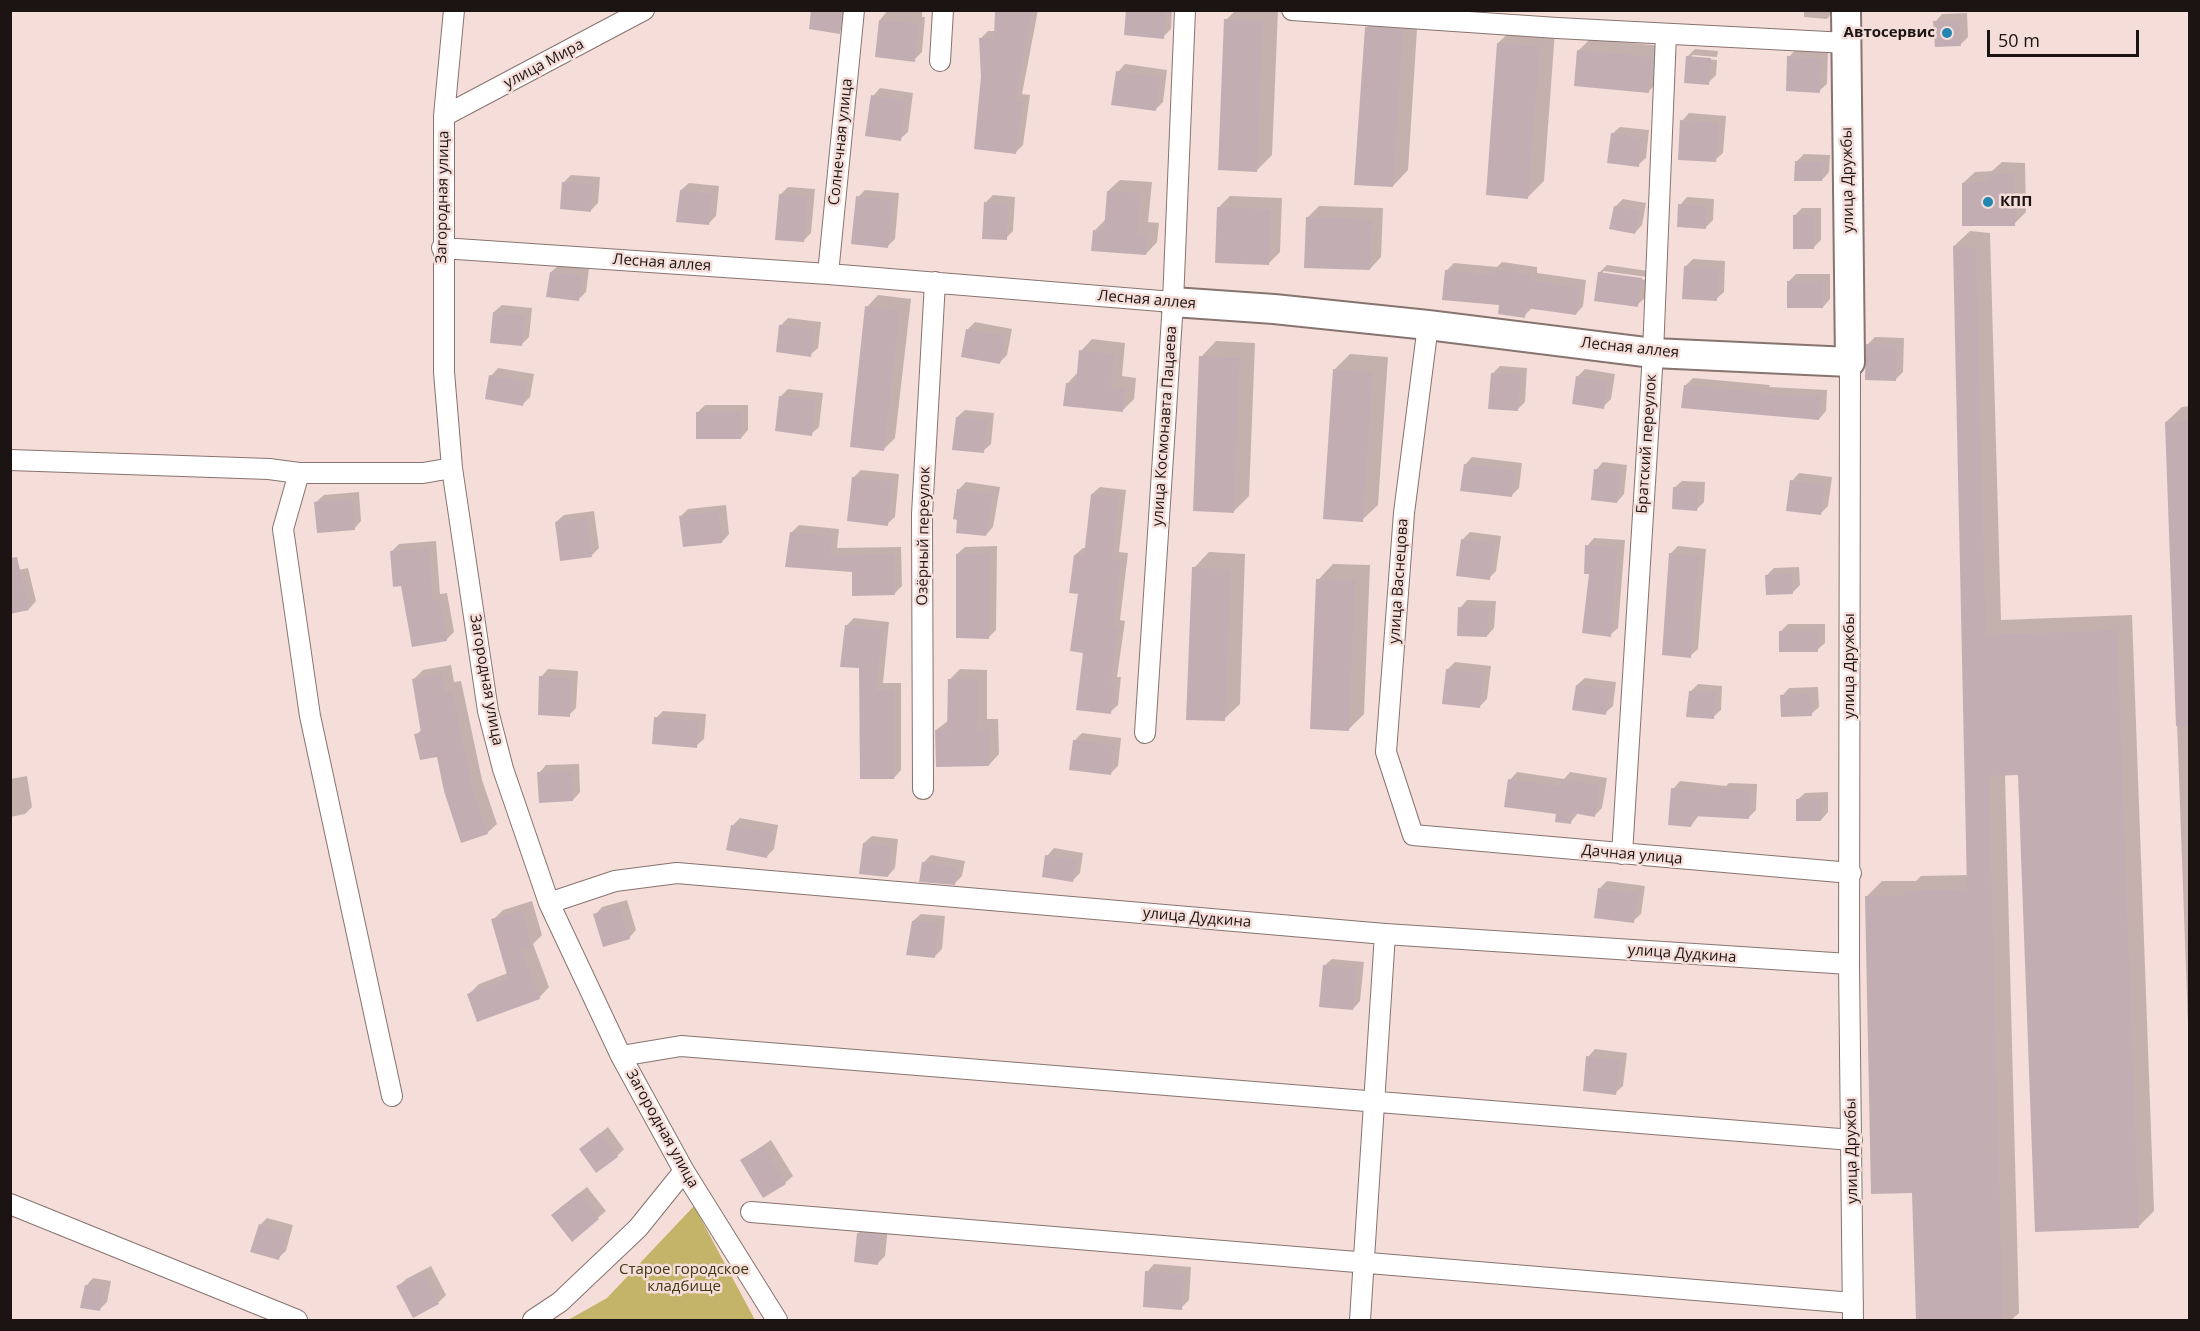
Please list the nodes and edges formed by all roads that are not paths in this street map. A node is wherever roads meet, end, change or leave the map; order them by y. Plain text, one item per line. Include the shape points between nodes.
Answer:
1 (454, 10) edge
2 (644, 10) edge
3 (854, 10) edge
4 (943, 10) edge
5 (1185, 10) edge
6 (1292, 10) edge
7 (1846, 10) edge
8 (1666, 34) junction
9 (1847, 43) junction
10 (940, 61) dead end
11 (444, 116) junction
12 (442, 248) junction
13 (828, 274) junction
14 (935, 282) junction
15 (1173, 302) junction
16 (1428, 325) junction
17 (1653, 353) junction
18 (1850, 362) junction
19 (10, 460) edge
20 (452, 468) junction
21 (299, 472) junction
22 (1144, 733) dead end
23 (923, 789) dead end
24 (1413, 835) joint
25 (1622, 854) junction
26 (1851, 873) junction
27 (549, 903) junction
28 (1385, 934) junction
29 (1849, 964) junction
30 (621, 1056) junction
31 (392, 1096) dead end
32 (1374, 1102) junction
33 (1852, 1140) junction
34 (684, 1172) junction
35 (10, 1204) edge
36 (751, 1212) dead end
37 (1364, 1264) junction
38 (1853, 1312) edge
39 (297, 1320) edge
40 (533, 1320) edge
41 (777, 1320) edge
42 (1360, 1320) edge

1 - 11 street, Загородная улица
2 - 11 street, улица Мира
3 - 13 street, Солнечная улица
4 - 10 street
5 - 15 street, улица Космонавта Пацаева
6 - 8 street
7 - 9 street, улица Дружбы
8 - 9 street
8 - 17 street, Братский переулок
9 - 18 street, улица Дружбы
11 - 12 street, Загородная улица
12 - 13 street, Лесная аллея
12 - 20 street, Загородная улица via 444,372
13 - 14 street, Лесная аллея
14 - 15 street, Лесная аллея
14 - 23 street, Озёрный переулок via 922,514
15 - 16 street, Лесная аллея
15 - 22 street, улица Космонавта Пацаева
16 - 17 street, Лесная аллея
16 - 24 street, улица Васнецова via 1404,513 1386,752
17 - 18 street, Лесная аллея
17 - 25 street, Братский переулок
18 - 26 street, улица Дружбы
19 - 21 street
20 - 21 street via 423,473
20 - 27 street, Загородная улица via 488,711 503,769
21 - 31 street via 283,529 310,716
24 - 25 street, Дачная улица
25 - 26 street, Дачная улица
26 - 29 street, улица Дружбы
27 - 28 street, улица Дудкина via 615,881 677,873
27 - 30 street, Загородная улица
28 - 29 street, улица Дудкина
28 - 32 street
29 - 33 street, улица Дружбы
30 - 32 street via 681,1046
30 - 34 street, Загородная улица
32 - 33 street
32 - 37 street
33 - 38 street, улица Дружбы
34 - 40 street via 638,1228 560,1302
34 - 41 street, Загородная улица
35 - 39 street
36 - 37 street
37 - 38 street
37 - 42 street

